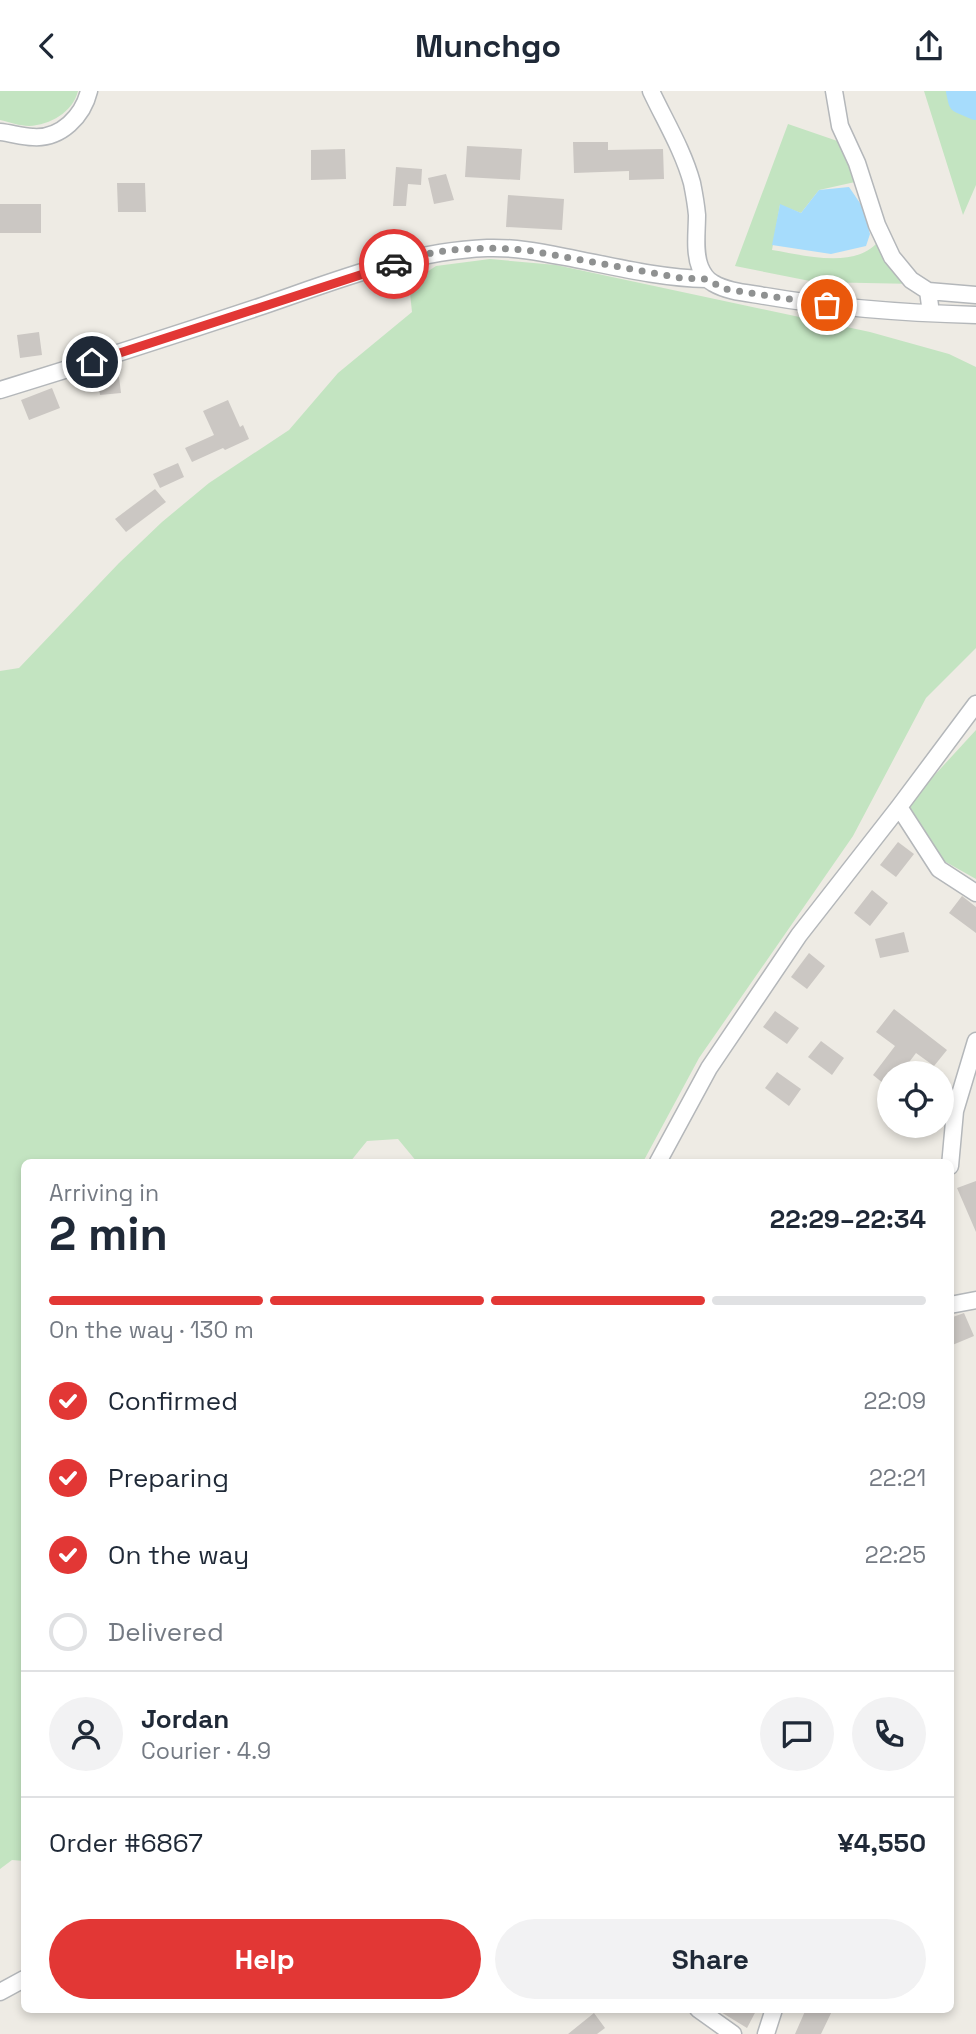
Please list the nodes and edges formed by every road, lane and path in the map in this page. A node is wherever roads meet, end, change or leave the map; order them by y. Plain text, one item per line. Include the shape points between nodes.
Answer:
1 (89, 91) edge
2 (651, 91) edge
3 (834, 91) edge
4 (0, 132) edge
5 (706, 279) junction
6 (928, 291) junction
7 (976, 295) edge
8 (931, 313) junction
9 (976, 314) edge
10 (0, 390) edge
11 (976, 704) edge
12 (899, 807) junction
13 (976, 893) edge
14 (976, 1041) edge
15 (660, 1159) edge
16 (951, 1159) edge
17 (976, 1300) edge
18 (954, 1304) edge
19 (21, 1981) edge
20 (0, 1992) edge
21 (704, 2013) edge
22 (773, 2013) edge
23 (733, 2034) edge
24 (766, 2034) edge

1 - 4 street via 84,109 72,123 51,135 35,138
2 - 5 street via 692,183 697,254
3 - 6 street via 841,126 892,257 911,280
5 - 8 street via 725,289 774,297
5 - 10 street via 526,250 450,250 394,263
6 - 7 street
6 - 8 street
8 - 9 street
11 - 12 street
12 - 13 street via 939,869
12 - 15 street via 799,935 709,1068
14 - 16 street via 955,1111
17 - 18 street
19 - 20 street
21 - 23 street
22 - 24 street

